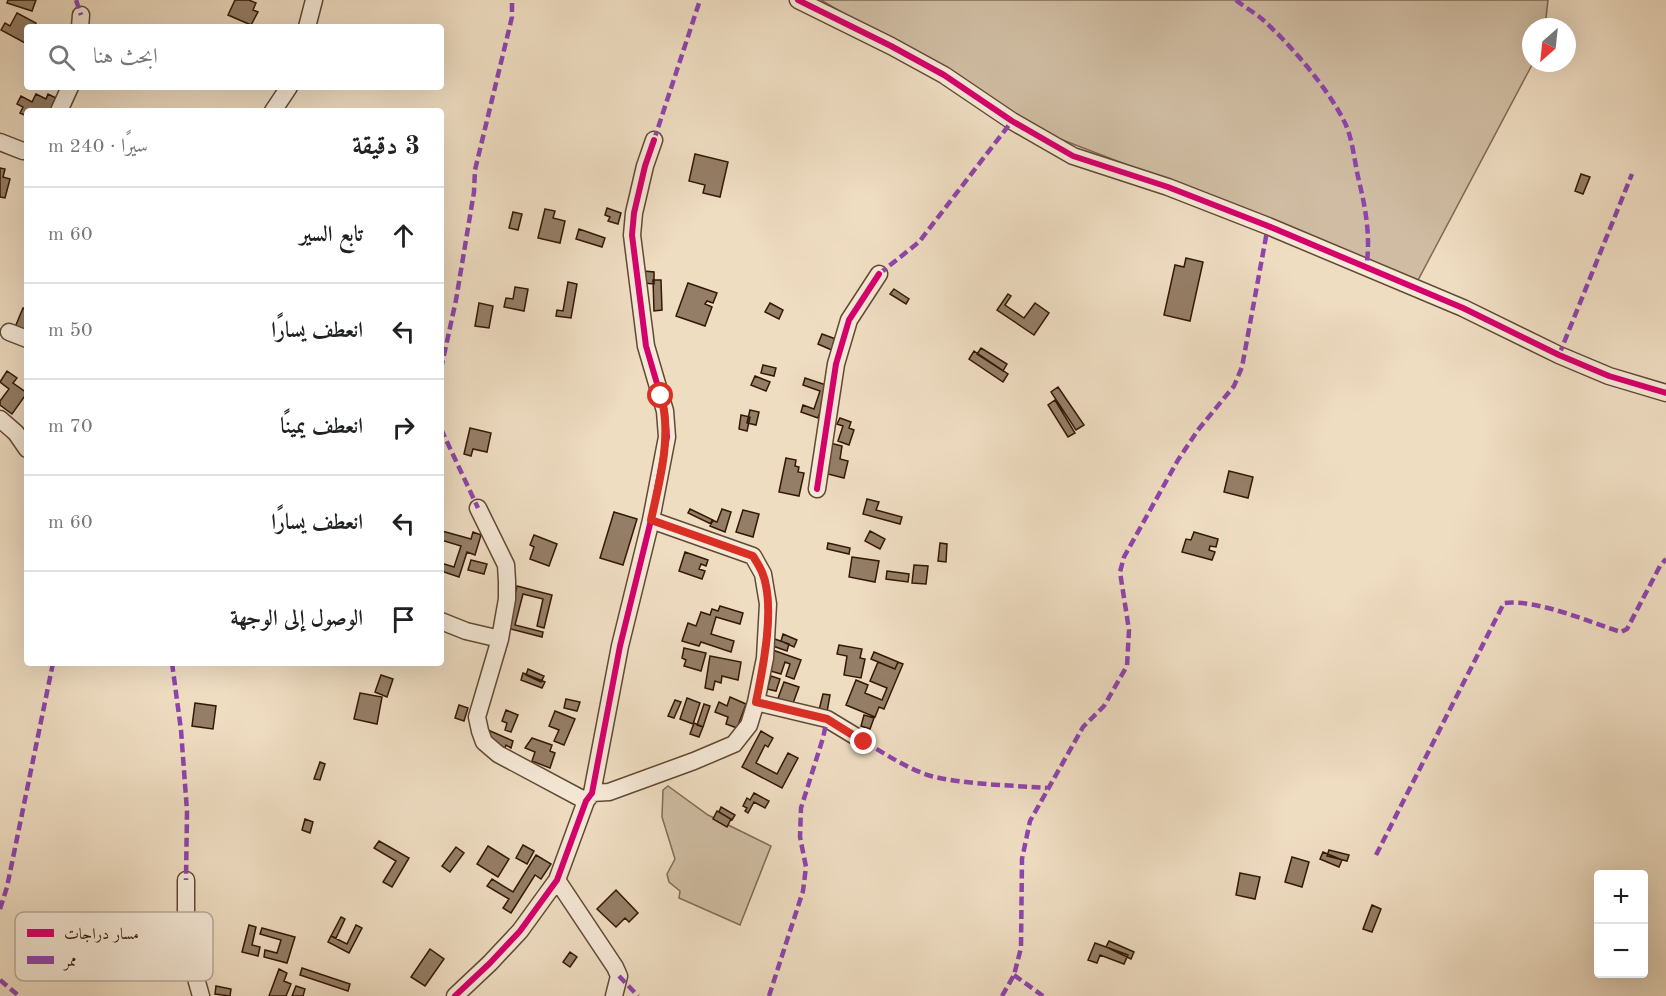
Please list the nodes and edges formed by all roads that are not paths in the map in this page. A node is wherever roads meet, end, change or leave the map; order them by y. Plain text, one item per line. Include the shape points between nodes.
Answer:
1 (314, 0) edge
2 (798, 0) edge
3 (308, 24) edge
4 (69, 90) edge
5 (287, 90) edge
6 (60, 108) edge
7 (275, 108) edge
8 (654, 140) dead end
9 (0, 142) edge
10 (24, 150) edge
11 (879, 274) dead end
12 (9, 332) dead end
13 (24, 338) edge
14 (1666, 393) edge
15 (0, 419) edge
16 (24, 445) edge
17 (817, 489) dead end
18 (478, 508) dead end
19 (651, 520) junction
20 (444, 622) edge
21 (500, 639) junction
22 (756, 702) junction
23 (864, 742) dead end
24 (589, 797) junction
25 (186, 880) dead end
26 (556, 880) junction
27 (186, 912) edge
28 (197, 981) edge
29 (201, 996) edge
30 (456, 996) edge
31 (614, 996) edge

1 - 3 street
2 - 14 street via 944,75 1073,156 1268,226 1463,308 1609,376
4 - 6 street
5 - 7 street
8 - 19 street via 634,213 632,235 646,346 665,411 667,437
9 - 10 street
11 - 17 street via 849,320 836,364
12 - 13 street
15 - 16 street
18 - 21 street via 506,565 507,599
19 - 22 street via 753,556 763,574 768,604 765,658
19 - 24 street
20 - 21 street
21 - 24 street via 477,717 484,742 498,754
22 - 23 street via 827,719
22 - 24 street via 748,725 734,744
24 - 26 street
25 - 27 street
26 - 30 street via 520,931
26 - 31 street via 615,967 619,976
28 - 29 street

